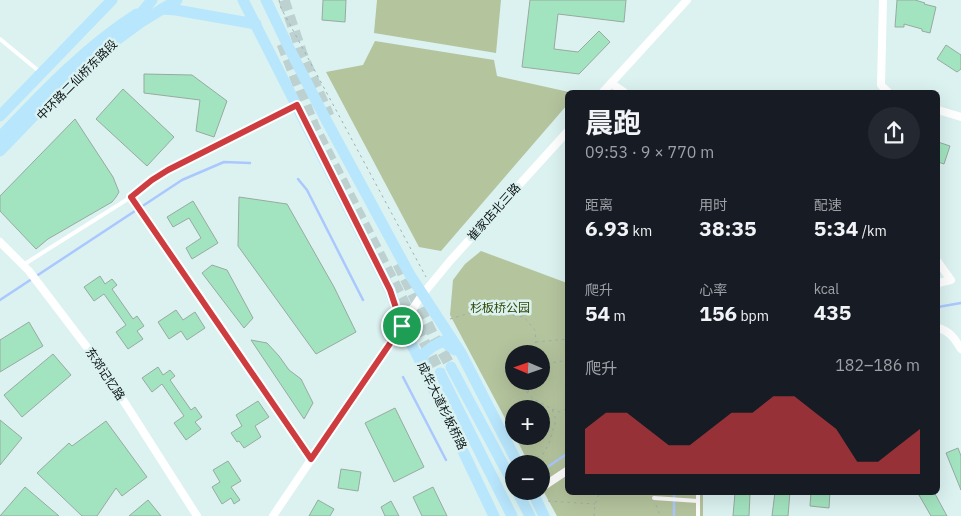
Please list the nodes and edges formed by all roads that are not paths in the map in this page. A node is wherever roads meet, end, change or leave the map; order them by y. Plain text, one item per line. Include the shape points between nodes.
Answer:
1 (112, 0) edge
2 (152, 0) edge
3 (160, 0) edge
4 (177, 0) edge
5 (243, 0) edge
6 (266, 0) edge
7 (275, 0) edge
8 (687, 0) edge
9 (883, 0) edge
10 (274, 15) junction
11 (138, 19) junction
12 (256, 24) junction
13 (0, 39) edge
14 (42, 73) junction
15 (611, 83) junction
16 (881, 89) edge
17 (605, 90) edge
18 (621, 90) edge
19 (297, 105) junction
20 (940, 111) edge
21 (0, 116) edge
22 (961, 117) edge
23 (565, 134) edge
24 (0, 137) edge
25 (0, 151) edge
26 (0, 158) edge
27 (131, 197) junction
28 (0, 242) edge
29 (940, 265) edge
30 (26, 268) junction
31 (940, 283) edge
32 (426, 290) junction
33 (402, 326) junction
34 (940, 329) edge
35 (961, 349) edge
36 (460, 353) junction
37 (451, 367) tunnel mouth
38 (426, 373) junction
39 (440, 374) tunnel mouth
40 (513, 455) edge
41 (311, 459) junction
42 (505, 468) edge
43 (565, 472) edge
44 (550, 481) edge
45 (698, 495) edge
46 (654, 498) dead end
47 (522, 500) edge
48 (538, 500) edge
49 (698, 501) junction
50 (196, 516) edge
51 (273, 516) edge
52 (494, 516) edge
53 (512, 516) edge
54 (530, 516) edge
55 (544, 516) edge
56 (698, 516) edge

1 - 14 main road
2 - 11 main road, 中环路二仙桥东路段
3 - 24 main road via 94,46 48,87
4 - 25 main road via 84,64
5 - 12 main road, 成华大道杉板桥路
6 - 10 main road
7 - 10 main road
8 - 15 street
9 - 16 street
10 - 32 main road via 410,276
11 - 12 main road via 158,8
11 - 26 main road, 中环路二仙桥东路段
12 - 19 main road, 成华大道杉板桥路
13 - 14 lane
14 - 21 main road
15 - 17 street
15 - 18 street
19 - 27 street via 168,170
19 - 33 main road, 成华大道杉板桥路 via 390,290
20 - 22 street
23 - 32 street, 崔家店北三路
27 - 30 lane
27 - 41 street
28 - 30 street, 东郊记忆路
29 - 31 street via 951,280
30 - 50 street, 东郊记忆路 via 102,367
32 - 33 street, 崔家店北三路
32 - 36 main road
33 - 38 main road, 成华大道杉板桥路
33 - 41 street, 崔家店北三路
34 - 35 street via 953,336
36 - 38 main road via 443,341 432,347 422,356
36 - 40 main road
37 - 42 main road
38 - 52 main road, 成华大道杉板桥路
39 - 53 main road
41 - 51 street, 崔家店北三路
43 - 44 street
45 - 49 lane
46 - 49 lane
47 - 54 main road
48 - 55 main road
49 - 56 lane

